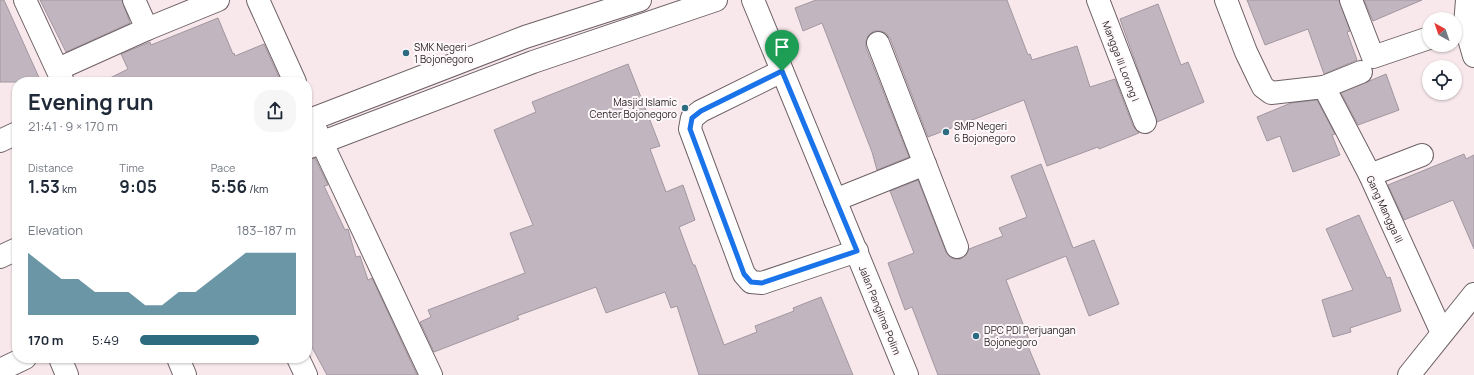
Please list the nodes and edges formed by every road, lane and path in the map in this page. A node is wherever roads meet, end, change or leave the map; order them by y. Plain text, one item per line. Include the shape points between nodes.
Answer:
1 (25, 0) edge
2 (134, 0) edge
3 (218, 0) edge
4 (258, 0) edge
5 (640, 0) edge
6 (716, 0) edge
7 (753, 0) edge
8 (1098, 0) edge
9 (1226, 0) edge
10 (1351, 0) edge
11 (1468, 0) edge
12 (1462, 20) edge
13 (147, 29) junction
14 (1462, 31) edge
15 (1422, 40) edge
16 (878, 43) dead end
17 (1474, 56) edge
18 (782, 71) junction
19 (1361, 72) dead end
20 (61, 76) edge
21 (292, 77) edge
22 (1324, 86) junction
23 (312, 115) edge
24 (1145, 122) dead end
25 (12, 135) edge
26 (0, 141) edge
27 (314, 145) edge
28 (1422, 155) dead end
29 (925, 164) junction
30 (1370, 175) junction
31 (835, 200) junction
32 (957, 247) dead end
33 (12, 251) edge
34 (857, 251) junction
35 (0, 257) edge
36 (1474, 294) edge
37 (1442, 333) junction
38 (15, 363) edge
39 (62, 363) edge
40 (180, 363) edge
41 (300, 363) edge
42 (0, 370) edge
43 (67, 375) edge
44 (185, 375) edge
45 (306, 375) edge
46 (432, 375) edge
47 (907, 375) edge
48 (1409, 375) edge

1 - 20 street
2 - 13 street
3 - 13 street
4 - 21 street
5 - 23 street via 525,37
6 - 27 street via 533,62
7 - 18 street, Jalan Panglima Polim
8 - 24 street, Mangga III Lorong I
9 - 22 street via 1263,87 1271,93
10 - 15 street via 1373,57
11 - 12 street
13 - 20 street
14 - 17 street
16 - 29 street
18 - 31 street, Jalan Panglima Polim
18 - 34 street via 701,111 692,118 690,129 744,274 751,282 762,283
19 - 22 street
22 - 30 street, Gang Mangga III
25 - 26 street
27 - 46 street
28 - 30 street
29 - 31 street
29 - 32 street
30 - 37 street, Gang Mangga III
31 - 34 street, Jalan Panglima Polim
33 - 35 street
34 - 47 street, Jalan Panglima Polim
36 - 37 street
37 - 48 street
38 - 42 street
39 - 43 street
40 - 44 street
41 - 45 street

